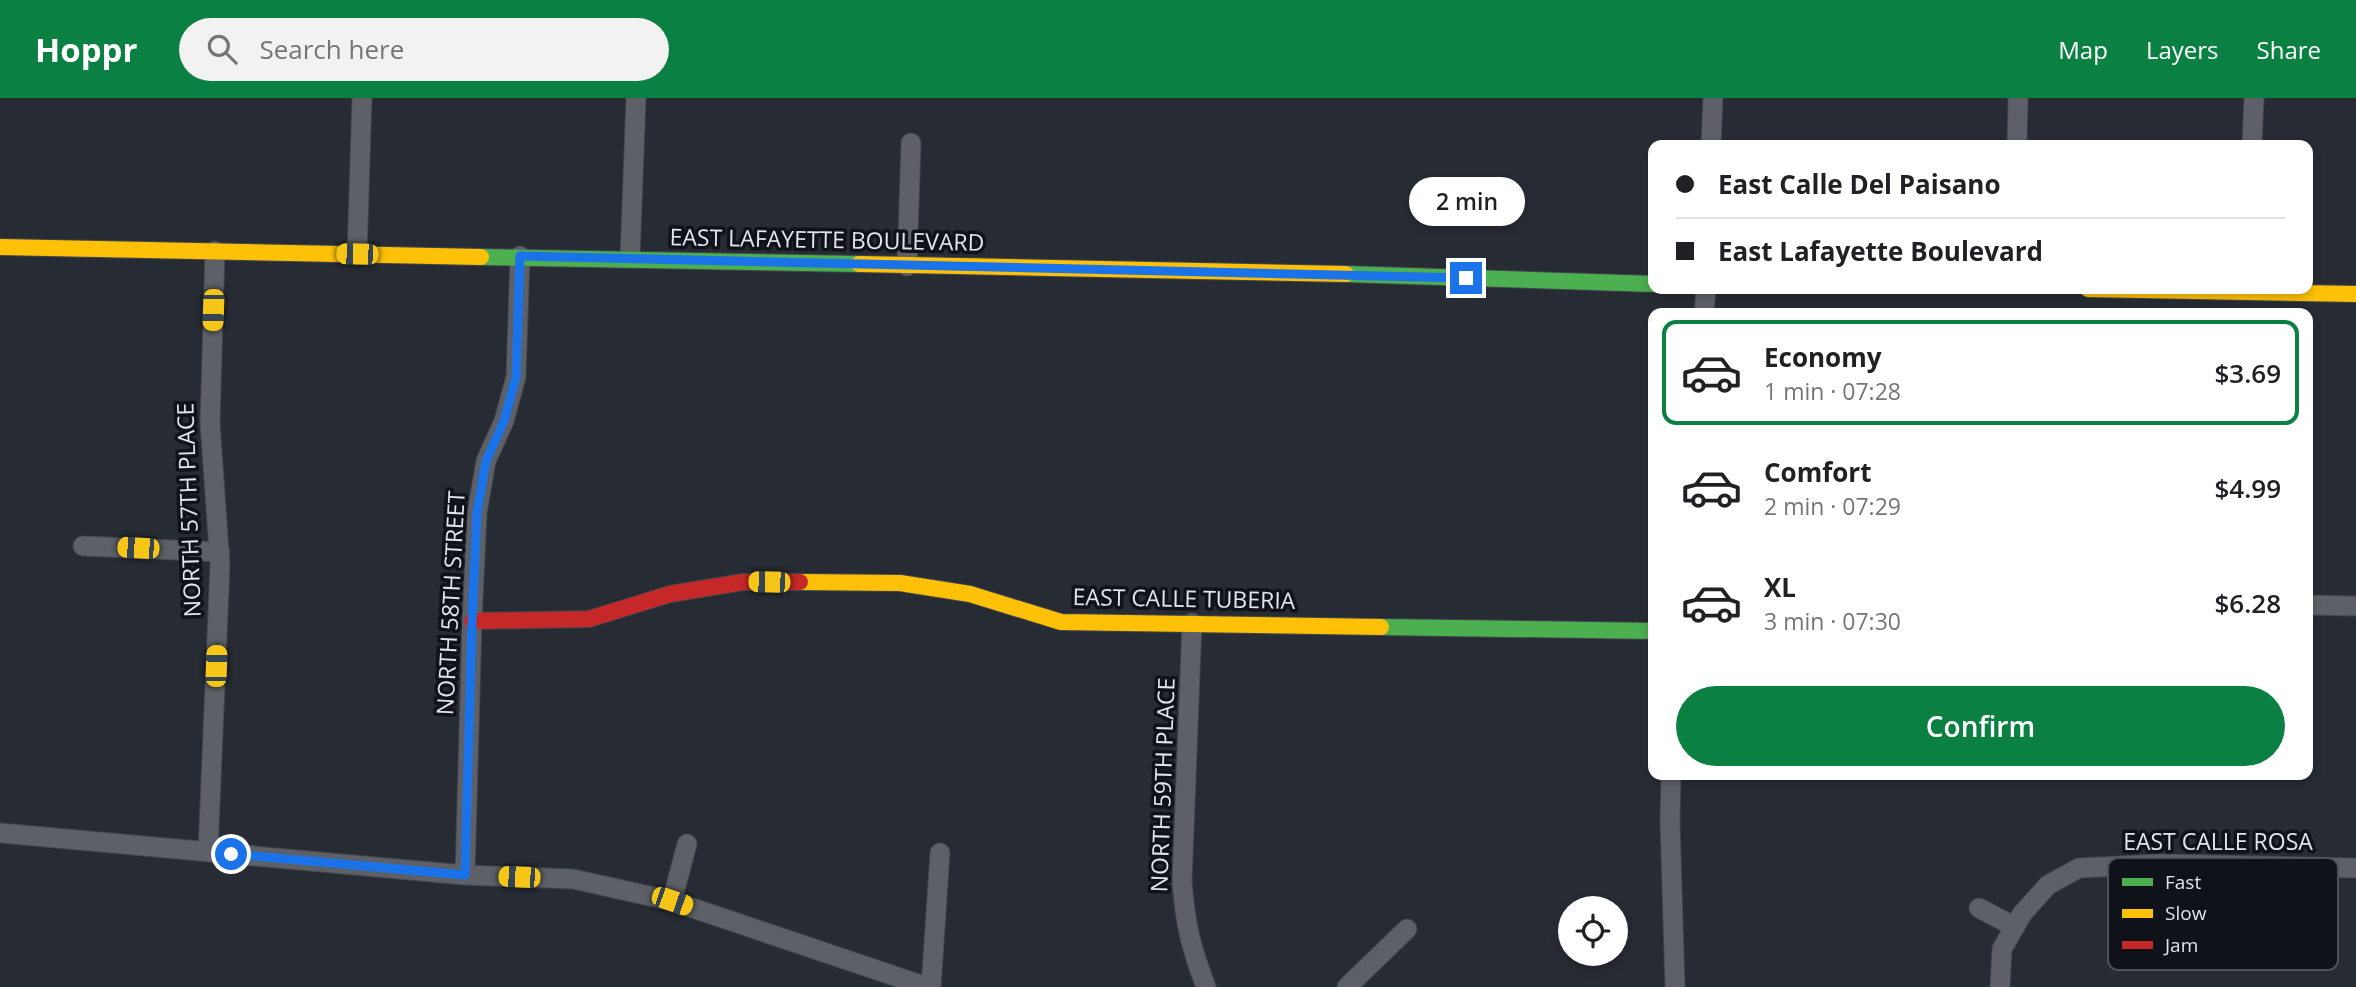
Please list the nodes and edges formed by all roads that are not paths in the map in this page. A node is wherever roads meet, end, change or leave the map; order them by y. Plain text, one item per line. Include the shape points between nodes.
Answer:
1 (362, 98) edge
2 (636, 98) edge
3 (1713, 98) edge
4 (2018, 98) edge
5 (2254, 98) edge
6 (1712, 140) edge
7 (2017, 140) edge
8 (2252, 140) edge
9 (911, 143) dead end
10 (0, 247) edge
11 (215, 251) junction
12 (357, 254) junction
13 (520, 256) junction
14 (630, 258) junction
15 (907, 266) junction
16 (1648, 284) edge
17 (2313, 292) edge
18 (2356, 294) edge
19 (83, 546) dead end
20 (220, 552) junction
21 (2313, 605) edge
22 (2356, 606) edge
23 (472, 621) junction
24 (1192, 623) junction
25 (1648, 631) edge
26 (1671, 780) edge
27 (0, 833) edge
28 (687, 844) dead end
29 (208, 852) junction
30 (940, 853) dead end
31 (2108, 867) edge
32 (2338, 868) edge
33 (2356, 868) edge
34 (465, 875) junction
35 (672, 901) junction
36 (1979, 908) dead end
37 (2015, 926) junction
38 (1407, 929) dead end
39 (929, 987) edge
40 (1206, 987) edge
41 (1347, 987) edge
42 (1675, 987) edge
43 (2000, 987) edge

1 - 12 street
2 - 14 street
3 - 6 street
4 - 7 street
5 - 8 street
9 - 15 street
10 - 11 street, EAST LAFAYETTE BOULEVARD
11 - 12 street, EAST LAFAYETTE BOULEVARD
11 - 20 street, NORTH 57TH PLACE via 210,423
12 - 13 street, EAST LAFAYETTE BOULEVARD
13 - 14 street, EAST LAFAYETTE BOULEVARD
13 - 23 street, NORTH 58TH STREET via 516,377 481,484
14 - 15 street, EAST LAFAYETTE BOULEVARD
15 - 16 street, EAST LAFAYETTE BOULEVARD
17 - 18 street
19 - 20 street
20 - 29 street, NORTH 57TH PLACE
21 - 22 street
23 - 24 street, EAST CALLE TUBERIA via 589,619 670,594 743,582 900,583 970,594 1061,622
23 - 34 street, NORTH 58TH STREET
24 - 25 street, EAST CALLE TUBERIA
24 - 40 street, NORTH 59TH PLACE via 1182,881 1185,922
26 - 42 street
27 - 29 street
28 - 35 street
29 - 34 street
30 - 39 street
31 - 37 street, EAST CALLE ROSA via 2079,868 2048,886
32 - 33 street, EAST CALLE ROSA
34 - 35 street via 573,878
35 - 39 street
36 - 37 street
37 - 43 street via 2002,949
38 - 41 street

